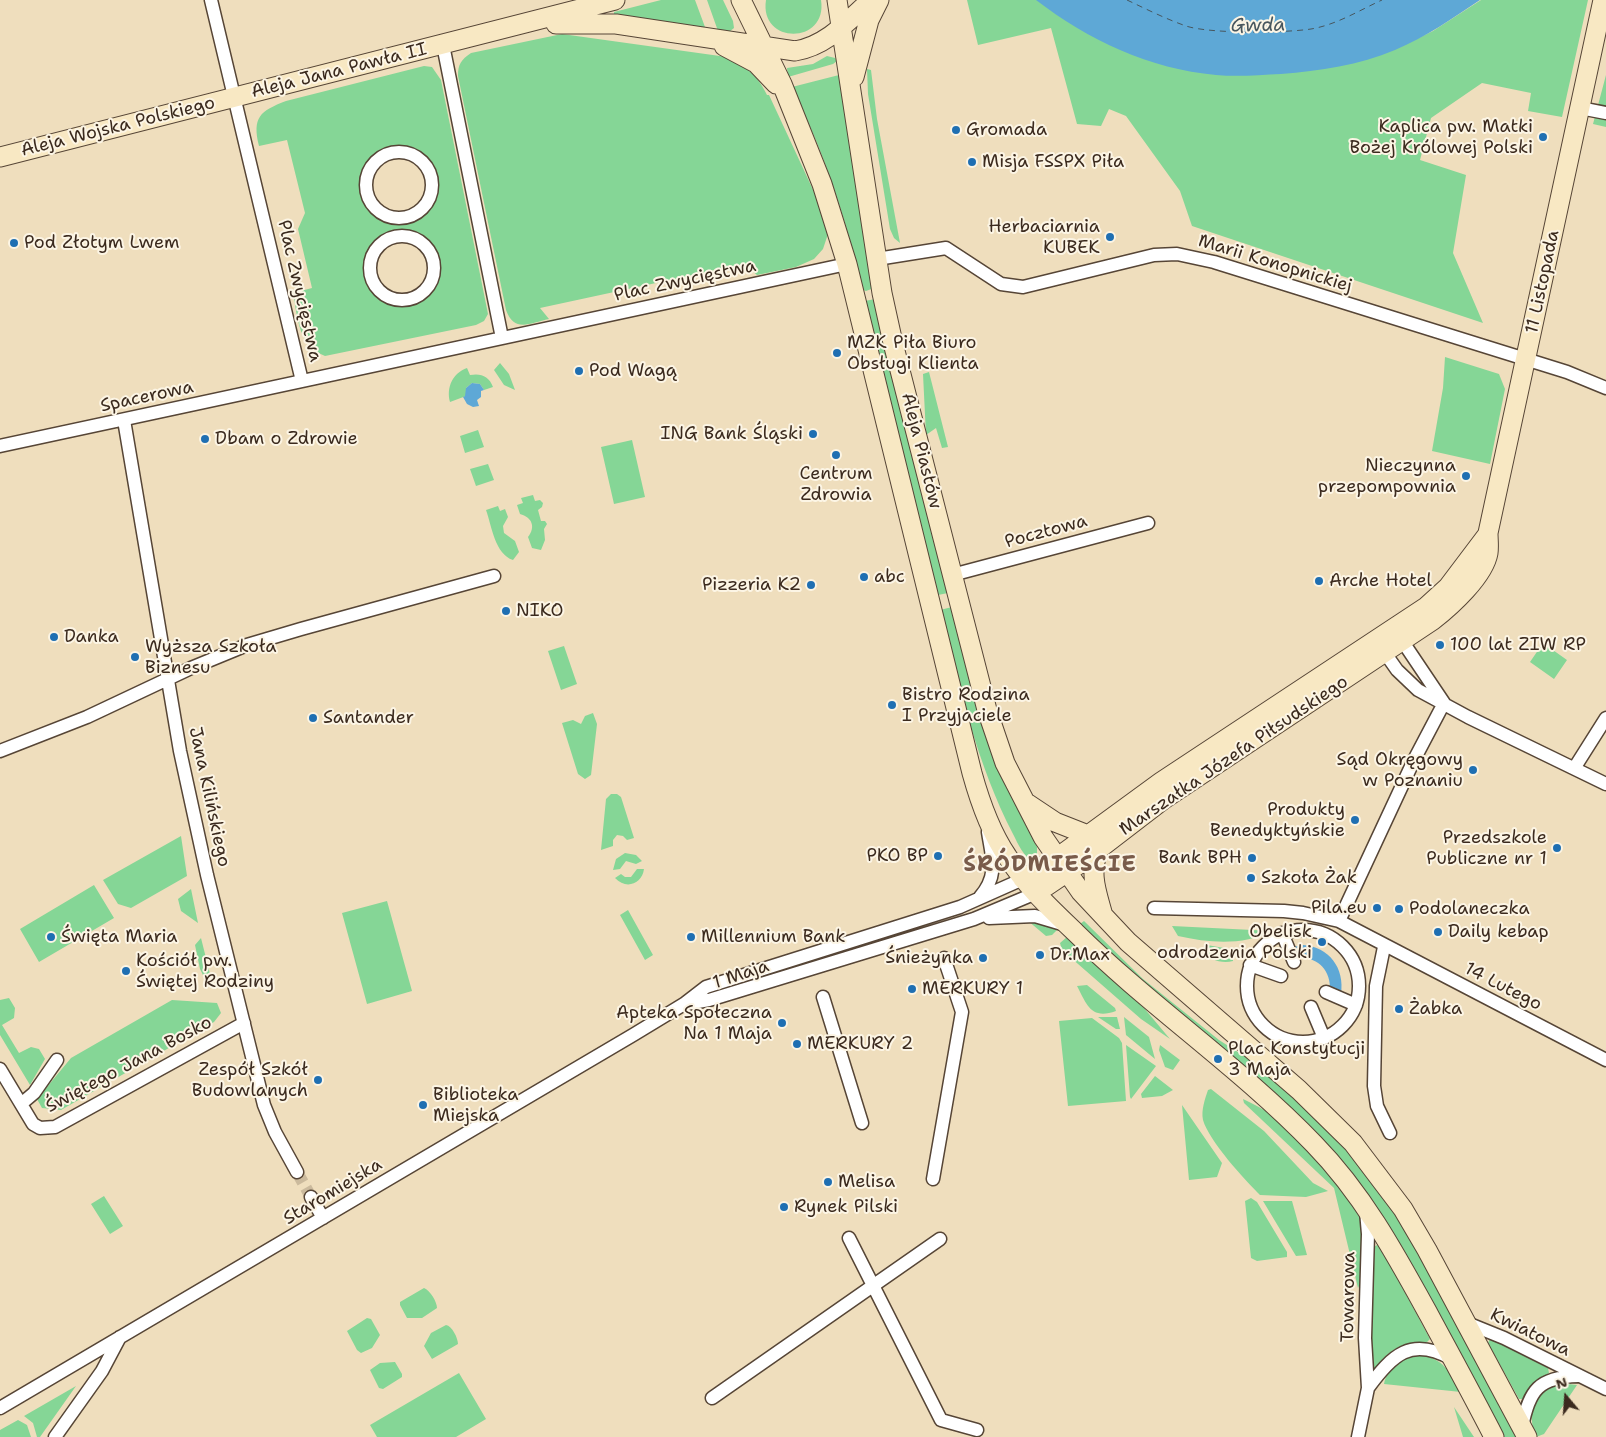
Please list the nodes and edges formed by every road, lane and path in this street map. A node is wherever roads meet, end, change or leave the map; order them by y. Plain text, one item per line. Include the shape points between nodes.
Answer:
1 (211, 0) edge
2 (615, 0) edge
3 (740, 0) edge
4 (837, 0) edge
5 (871, 0) edge
6 (879, 0) edge
7 (1603, 0) edge
8 (525, 25) junction
9 (841, 27) junction
10 (700, 36) junction
11 (442, 45) junction
12 (764, 47) junction
13 (235, 97) junction
14 (853, 98) junction
15 (1580, 108) junction
16 (793, 113) junction
17 (1606, 113) edge
18 (0, 158) edge
19 (408, 217) joint
20 (877, 259) junction
21 (847, 264) junction
22 (422, 292) joint
23 (502, 338) junction
24 (1526, 360) junction
25 (302, 381) junction
26 (1606, 388) edge
27 (124, 420) junction
28 (0, 446) edge
29 (1148, 523) dead end
30 (1488, 533) junction
31 (952, 574) junction
32 (494, 576) dead end
33 (1384, 634) junction
34 (1403, 642) junction
35 (1385, 653) junction
36 (168, 679) junction
37 (1444, 703) junction
38 (1606, 718) edge
39 (0, 751) edge
40 (1575, 767) junction
41 (1606, 784) edge
42 (1024, 801) junction
43 (986, 816) junction
44 (1094, 842) junction
45 (1062, 865) junction
46 (1024, 879) junction
47 (1036, 893) junction
48 (977, 901) junction
49 (1154, 908) dead end
50 (1102, 913) junction
51 (974, 919) junction
52 (1339, 921) junction
53 (1070, 928) junction
54 (1282, 934) junction
55 (1384, 947) junction
56 (944, 958) dead end
57 (1294, 962) dead end
58 (1250, 965) junction
59 (1281, 976) dead end
60 (1326, 992) dead end
61 (823, 998) dead end
62 (684, 1004) junction
63 (1356, 1005) junction
64 (1311, 1006) dead end
65 (244, 1023) junction
66 (1324, 1038) junction
67 (57, 1060) dead end
68 (1606, 1060) edge
69 (0, 1069) edge
70 (21, 1104) junction
71 (862, 1123) dead end
72 (1390, 1132) dead end
73 (297, 1172) tunnel mouth
74 (932, 1179) dead end
75 (311, 1197) tunnel mouth
76 (1365, 1207) junction
77 (323, 1218) junction
78 (849, 1238) dead end
79 (940, 1239) dead end
80 (873, 1286) junction
81 (1466, 1323) junction
82 (120, 1337) junction
83 (1453, 1359) junction
84 (1578, 1376) junction
85 (1368, 1388) junction
86 (1606, 1389) edge
87 (712, 1398) dead end
88 (0, 1408) edge
89 (977, 1430) dead end
90 (1524, 1432) edge
91 (55, 1437) edge
92 (1358, 1437) edge
93 (1494, 1437) edge

1 - 13 street, Plac Zwycięstwa
2 - 8 main road
3 - 12 main road, Aleja Piastów
4 - 9 main road, Aleja Piastów
5 - 9 main road
6 - 14 main road via 860,49
7 - 15 main road, 11 Listopada
8 - 10 main road via 616,24
8 - 11 main road
9 - 12 main road via 803,50
9 - 14 main road, Aleja Piastów
10 - 12 main road
10 - 16 main road via 735,50 756,63 778,86
11 - 13 main road, Aleja Jana Pawła II
11 - 23 street
12 - 16 main road, Aleja Piastów
13 - 18 main road, Aleja Wojska Polskiego
13 - 25 street, Plac Zwycięstwa
14 - 20 main road, Aleja Piastów
15 - 17 street
15 - 24 main road, 11 Listopada
16 - 21 main road, Aleja Piastów via 822,184
19 - 19 street via 396,218 381,212 372,204 367,192 367,179 372,167 392,153 414,156 424,163 431,176 428,202
20 - 24 street, Marii Konopnickiej via 946,248 1001,284 1023,287 1154,255 1177,254 1214,262
20 - 31 main road, Aleja Piastów via 893,343
21 - 23 street, Plac Zwycięstwa
21 - 43 main road, Aleja Piastów via 972,773
22 - 22 street via 414,298 400,300 378,290 370,267 377,248 388,240 402,237 412,238 423,245 431,256 433,269 432,279
23 - 25 street, Plac Zwycięstwa
24 - 26 street, Marii Konopnickiej
24 - 30 main road, 11 Listopada
25 - 27 street, Spacerowa
27 - 28 street, Spacerowa
27 - 36 street, Jana Kilińskiego
29 - 31 street, Pocztowa
30 - 33 main road, 11 Listopada via 1439,596
30 - 34 main road, 11 Listopada via 1488,554 1476,576 1449,607
31 - 42 main road, Aleja Piastów via 995,734 1005,764
32 - 36 street via 273,636
33 - 34 street
33 - 35 street
33 - 44 main road, Marszałka Józefa Piłsudskiego via 1161,782
34 - 35 main road, Marszałka Józefa Piłsudskiego
34 - 37 street
35 - 37 street via 1418,690
35 - 44 main road, Marszałka Józefa Piłsudskiego
36 - 39 street via 87,717
36 - 65 street, Jana Kilińskiego via 200,842
37 - 40 street
37 - 52 street
38 - 40 street
40 - 41 street
42 - 44 main road via 1054,822
42 - 45 main road, Aleja Piastów
43 - 46 main road, Aleja Piastów via 1003,850
43 - 48 street, Aleja Piastów via 993,876 990,886
44 - 45 main road, Marszałka Józefa Piłsudskiego
44 - 50 main road via 1093,878
45 - 46 main road, 1 Maja
45 - 47 main road, 1 Maja
45 - 50 main road, Aleja Piastów
46 - 47 main road, Aleja Piastów
46 - 48 street, 1 Maja
47 - 51 street, 1 Maja
47 - 53 main road, Aleja Piastów
48 - 62 street, 1 Maja via 722,980 706,987
49 - 52 street via 1284,911
50 - 81 main road, Aleja Piastów via 1152,966 1299,1090 1353,1143 1403,1209
51 - 53 street, 1 Maja via 1035,916
51 - 62 street, 1 Maja via 709,1000
52 - 55 street
53 - 76 main road, Aleja Piastów via 1281,1112 1327,1158
54 - 57 street
54 - 58 street via 1264,944
54 - 63 street via 1298,930 1315,931 1344,947 1358,974
55 - 68 street, 14 Lutego
55 - 72 street via 1376,986 1374,1086 1377,1106
56 - 74 street via 962,1012
58 - 59 street
58 - 66 street via 1247,997 1252,1012 1262,1025 1289,1041 1309,1042
60 - 63 street
61 - 71 street
62 - 77 street, Staromiejska
63 - 66 street via 1345,1023
64 - 66 street
65 - 70 street, Świętego Jana Bosko via 54,1127 40,1128 33,1124
65 - 73 street, Jana Kilińskiego via 264,1105
67 - 70 street via 34,1093
69 - 70 street, Świętego Jana Bosko
75 - 77 street
76 - 83 main road, Aleja Piastów via 1400,1262
76 - 85 street, Towarowa via 1368,1234 1365,1338
77 - 82 street, Staromiejska
78 - 80 street
79 - 80 street
80 - 87 street
80 - 89 street via 941,1420
81 - 84 street, Kwiatowa via 1504,1338
81 - 90 main road, Aleja Piastów
82 - 88 street, Staromiejska
82 - 91 street via 102,1371
83 - 85 street, Towarowa via 1429,1349 1408,1350 1393,1358
83 - 93 main road, Aleja Piastów
84 - 86 street, Kwiatowa
84 - 90 street, Kwiatowa via 1546,1381 1538,1387 1528,1401
85 - 92 street, Towarowa

